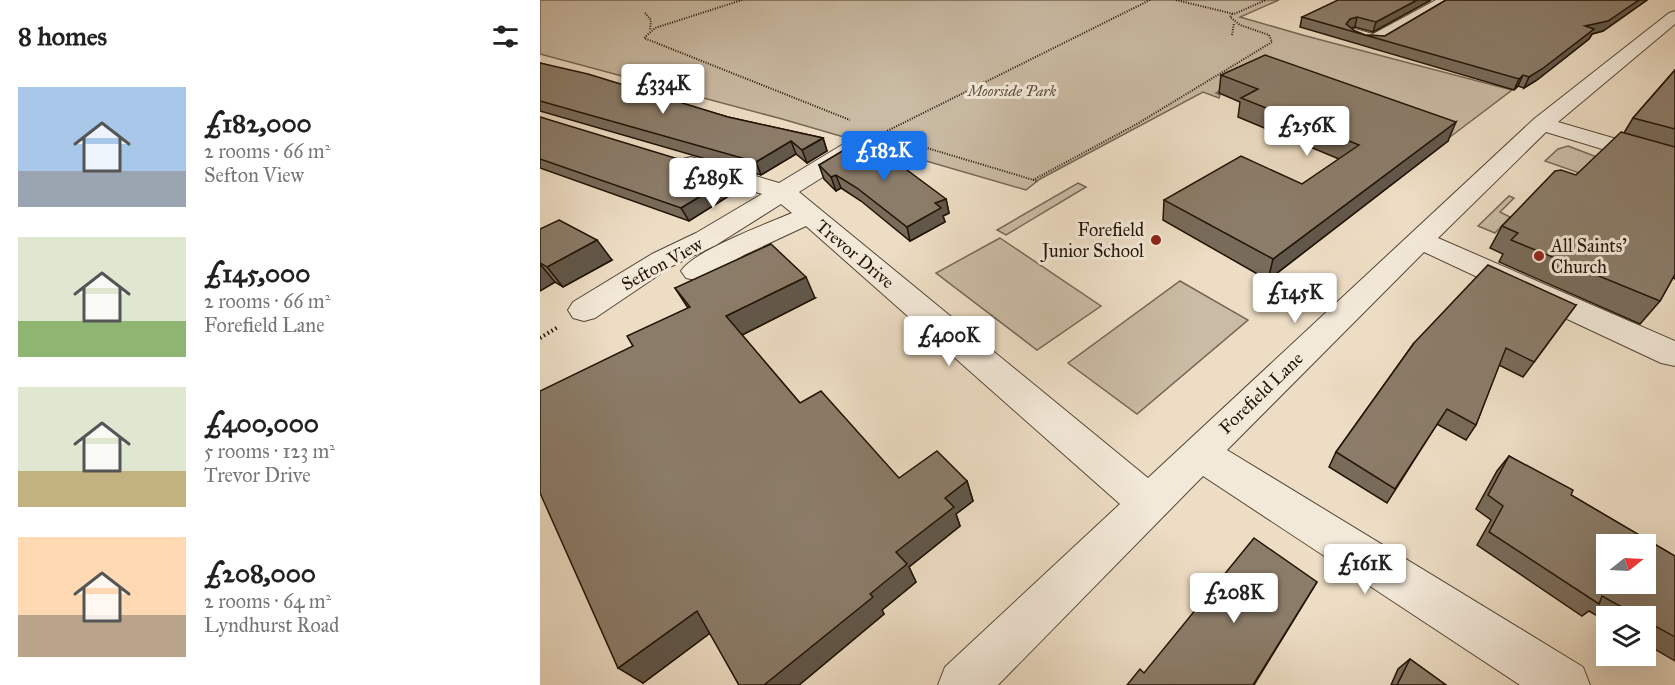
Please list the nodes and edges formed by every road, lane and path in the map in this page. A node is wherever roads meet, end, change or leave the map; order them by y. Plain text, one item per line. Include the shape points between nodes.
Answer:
1 (742, 0) edge
2 (1138, 0) edge
3 (1150, 0) edge
4 (1176, 0) edge
5 (1266, 0) edge
6 (1448, 0) edge
7 (1137, 6) junction
8 (645, 13) dead end
9 (1232, 14) junction
10 (1675, 16) edge
11 (1234, 22) junction
12 (650, 30) junction
13 (1355, 34) edge
14 (1232, 35) dead end
15 (1542, 124) junction
16 (860, 133) joint
17 (673, 159) edge
18 (1675, 164) edge
19 (1033, 180) junction
20 (1037, 181) dead end
21 (783, 192) junction
22 (809, 214) junction
23 (1420, 240) junction
24 (696, 271) dead end
25 (584, 310) dead end
26 (1673, 354) dead end
27 (1199, 453) junction
28 (1148, 503) junction
29 (963, 685) edge
30 (1565, 685) edge

1 - 12 path
2 - 7 path
3 - 7 path
4 - 9 path
5 - 9 path
6 - 13 street via 1375,40
7 - 19 path via 881,134
8 - 12 path via 651,20
9 - 11 path
10 - 15 street, Forefield Lane via 1653,44
11 - 14 path
11 - 19 path via 1265,33 1272,42 1236,67
12 - 16 path via 644,38 647,41
15 - 18 street
15 - 23 street, Forefield Lane
16 - 21 street, Sefton View
17 - 21 street, Trevor Drive
19 - 20 path
21 - 22 street, Trevor Drive
21 - 25 street, Sefton View via 706,239 662,260
22 - 24 street
22 - 28 street, Trevor Drive
23 - 26 street
23 - 27 street, Forefield Lane
27 - 28 street, Forefield Lane
27 - 30 street
28 - 29 street, Forefield Lane

